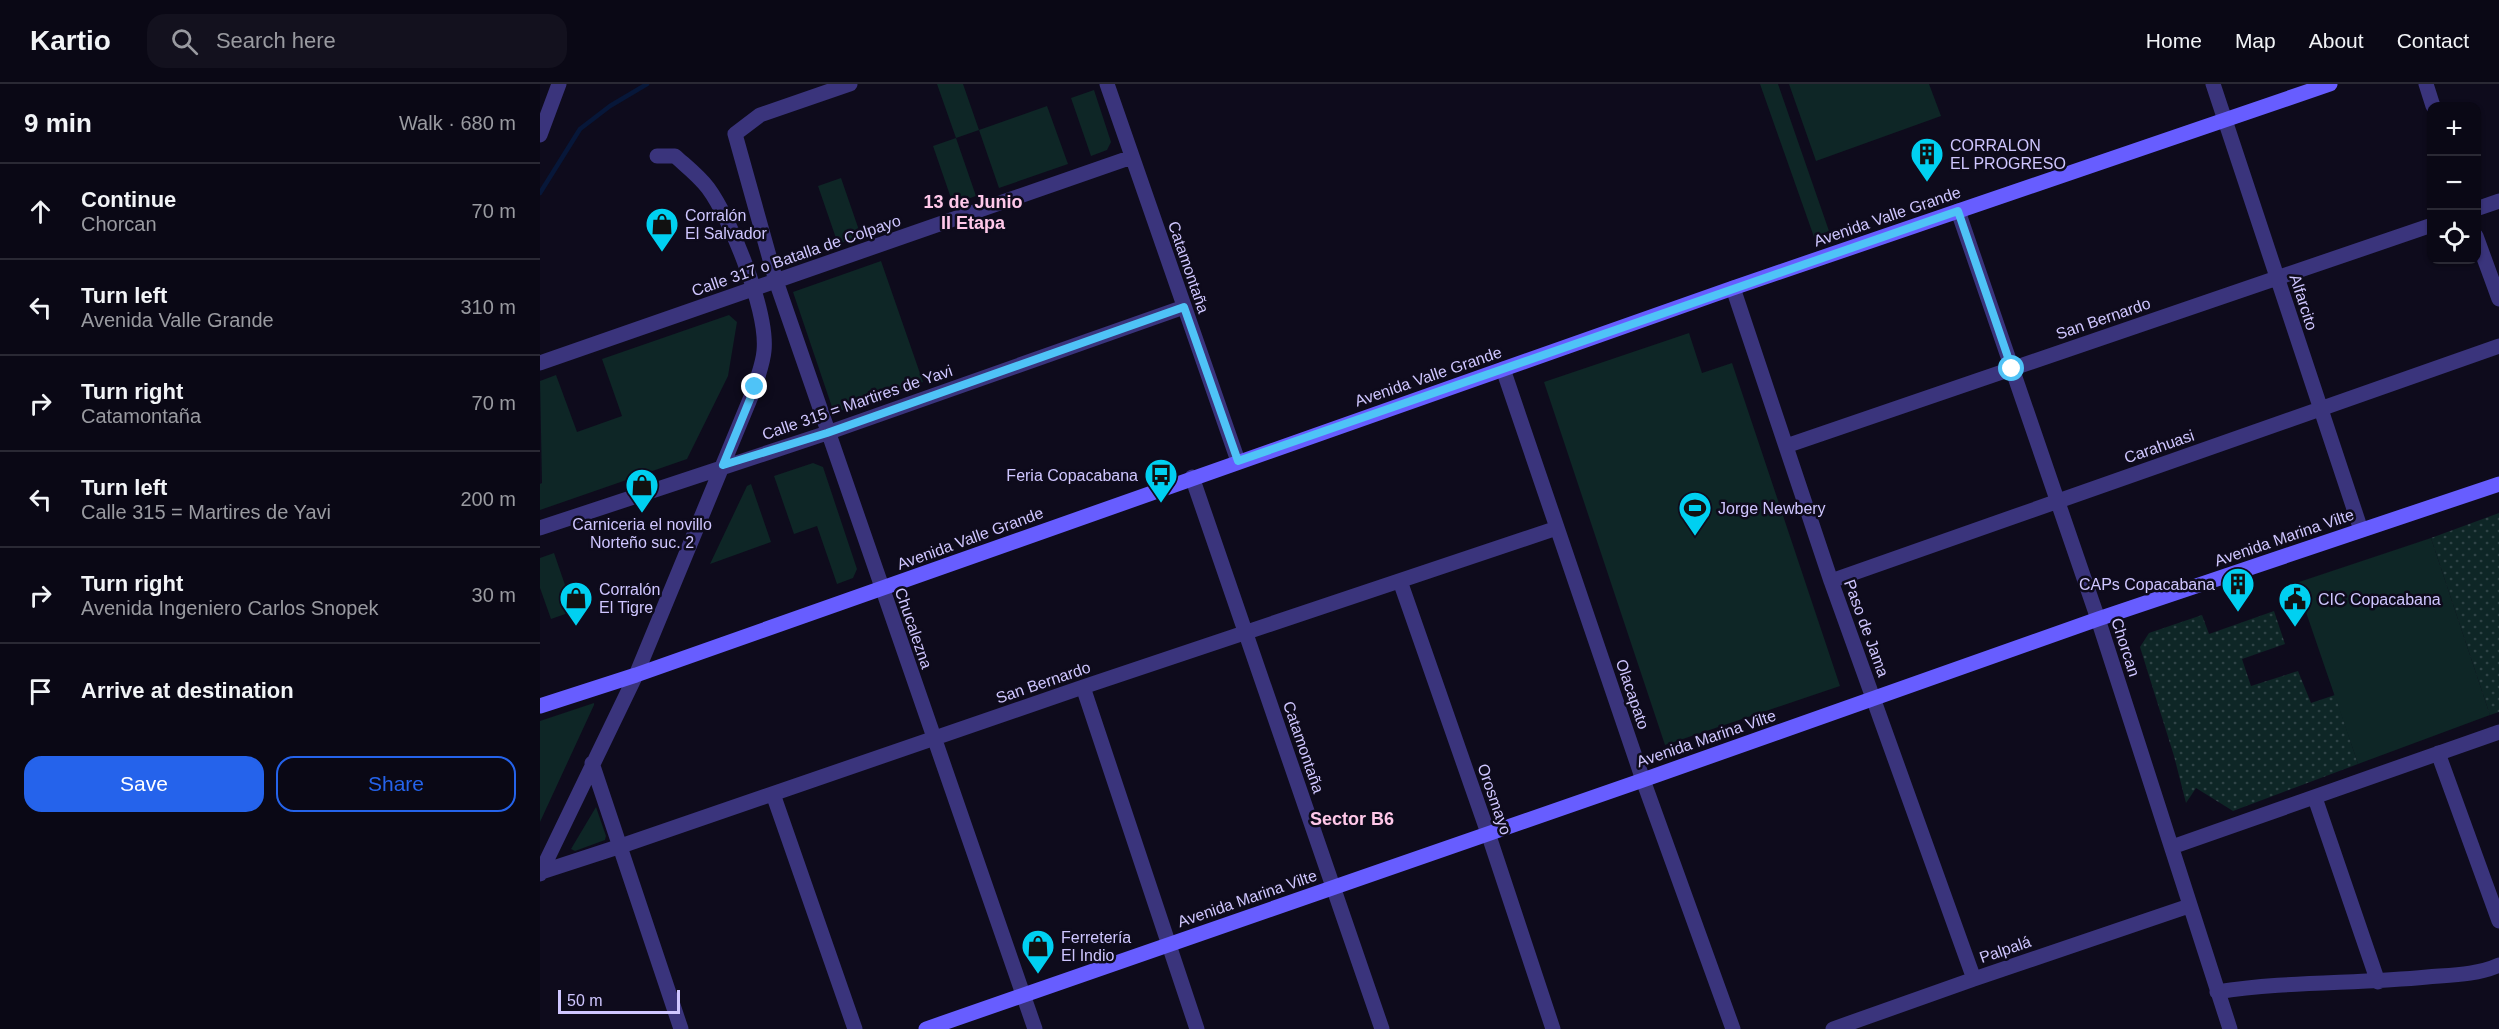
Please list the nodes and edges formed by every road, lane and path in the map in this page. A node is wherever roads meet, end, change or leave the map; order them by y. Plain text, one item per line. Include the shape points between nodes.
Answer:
1 (558, 84) edge
2 (850, 84) edge
3 (1107, 84) edge
4 (2213, 84) edge
5 (2330, 84) edge
6 (2426, 84) edge
7 (2432, 102) edge
8 (2225, 120) junction
9 (540, 135) edge
10 (657, 156) dead end
11 (1132, 157) junction
12 (2499, 201) edge
13 (2481, 207) edge
14 (1958, 211) junction
15 (2427, 227) edge
16 (2481, 250) edge
17 (2277, 278) junction
18 (776, 281) junction
19 (1734, 288) junction
20 (754, 289) junction
21 (2499, 299) edge
22 (1184, 307) junction
23 (2499, 346) edge
24 (540, 363) edge
25 (1503, 369) junction
26 (2012, 369) junction
27 (2320, 408) junction
28 (827, 433) junction
29 (1786, 446) junction
30 (1238, 461) junction
31 (723, 465) junction
32 (1192, 477) junction
33 (2499, 483) edge
34 (2057, 501) junction
35 (540, 528) edge
36 (1557, 528) junction
37 (2361, 530) junction
38 (1400, 581) junction
39 (1831, 581) junction
40 (881, 588) junction
41 (2098, 619) junction
42 (1246, 632) junction
43 (636, 675) junction
44 (1083, 687) junction
45 (1873, 698) junction
46 (540, 706) edge
47 (2499, 732) edge
48 (934, 738) junction
49 (2438, 753) junction
50 (592, 763) junction
51 (1643, 780) junction
52 (773, 794) junction
53 (2315, 798) junction
54 (1488, 833) junction
55 (621, 846) junction
56 (2172, 847) junction
57 (540, 873) edge
58 (1333, 887) junction
59 (2189, 906) junction
60 (2499, 921) edge
61 (1168, 944) junction
62 (2499, 965) edge
63 (1974, 979) junction
64 (2378, 982) junction
65 (2217, 992) junction
66 (1023, 995) junction
67 (681, 1029) edge
68 (855, 1029) edge
69 (926, 1029) edge
70 (1035, 1029) edge
71 (1197, 1029) edge
72 (1382, 1029) edge
73 (1553, 1029) edge
74 (1733, 1029) edge
75 (1833, 1029) edge
76 (2230, 1029) edge

1 - 9 street
2 - 18 street, Chucalezna via 760,115 735,134
3 - 11 street, Catamontaña
4 - 8 street, Alfarcito
5 - 8 street, Avenida Valle Grande
6 - 7 street
8 - 14 street, Avenida Valle Grande
8 - 17 street, Alfarcito
10 - 20 street via 675,156 708,188 726,220
11 - 18 street, Calle 317 o Batalla de Colpayo
11 - 22 street, Catamontaña
12 - 13 street
14 - 19 street, Avenida Valle Grande
14 - 26 street, Chorcan
15 - 17 street, San Bernardo
16 - 21 street
17 - 26 street, San Bernardo
17 - 27 street, Alfarcito
18 - 20 street, Calle 317 o Batalla de Colpayo
18 - 28 street, Chucalezna
19 - 25 street, Avenida Valle Grande
19 - 29 street, Paso de Jama
20 - 24 street, Calle 317 o Batalla de Colpayo
20 - 31 street via 764,351 755,387
22 - 28 street, Calle 315 = Martires de Yavi
22 - 30 street, Catamontaña
23 - 27 street, Carahuasi
25 - 30 street, Avenida Valle Grande
25 - 36 street, Olacapato
26 - 29 street, San Bernardo
26 - 34 street, Chorcan
27 - 34 street, Carahuasi
27 - 37 street, Alfarcito
28 - 31 street, Calle 315 = Martires de Yavi
28 - 40 street, Chucalezna
29 - 39 street, Paso de Jama
30 - 32 street, Avenida Valle Grande
31 - 35 street, Calle 315 = Martires de Yavi
31 - 43 street
32 - 40 street, Avenida Valle Grande
32 - 42 street, Catamontaña
33 - 37 street, Avenida Marina Vilte
34 - 39 street, Carahuasi
34 - 41 street, Chorcan
36 - 38 street, San Bernardo
36 - 51 street, Olacapato
37 - 41 street, Avenida Marina Vilte
38 - 42 street, San Bernardo
38 - 54 street, Orosmayo
39 - 45 street, Paso de Jama
40 - 43 street, Avenida Valle Grande
40 - 48 street, Chucalezna
41 - 45 street, Avenida Marina Vilte
41 - 56 street, Chorcan
42 - 44 street, San Bernardo
42 - 58 street, Catamontaña
43 - 46 street, Avenida Valle Grande
43 - 50 street
44 - 48 street, San Bernardo
44 - 61 street
45 - 51 street, Avenida Marina Vilte
45 - 63 street, Paso de Jama
47 - 49 street
48 - 52 street, San Bernardo
48 - 66 street, Chucalezna
49 - 53 street
49 - 60 street
50 - 55 street
50 - 57 street
51 - 54 street, Avenida Marina Vilte
51 - 74 street, Olacapato
52 - 55 street, San Bernardo
52 - 68 street
53 - 56 street
53 - 64 street
54 - 58 street, Avenida Marina Vilte
54 - 73 street, Orosmayo
55 - 57 street, San Bernardo
55 - 67 street
56 - 59 street, Chorcan
58 - 61 street, Avenida Marina Vilte
58 - 72 street, Catamontaña
59 - 63 street, Palpalá
59 - 65 street, Chorcan
61 - 66 street, Avenida Marina Vilte
61 - 71 street
62 - 64 street via 2465,973
63 - 75 street, Palpalá
64 - 65 street via 2258,986
65 - 76 street, Chorcan
66 - 69 street, Avenida Marina Vilte
66 - 70 street, Chucalezna

